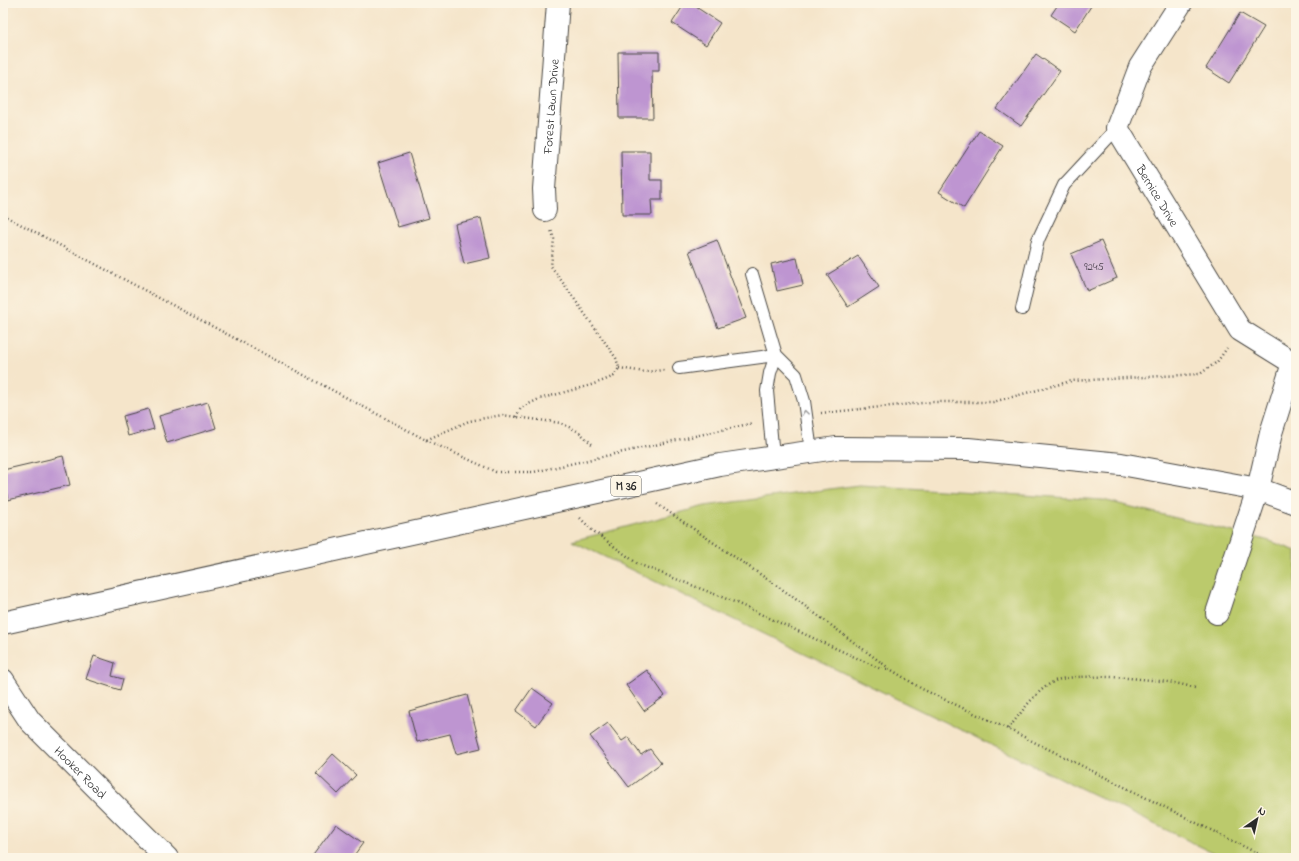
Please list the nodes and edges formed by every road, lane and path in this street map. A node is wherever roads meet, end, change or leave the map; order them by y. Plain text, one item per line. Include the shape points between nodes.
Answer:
1 (558, 3) edge
2 (1181, 3) edge
3 (1118, 128) junction
4 (545, 210) joint
5 (3, 215) edge
6 (752, 274) dead end
7 (1022, 309) dead end
8 (1240, 330) junction
9 (776, 355) junction
10 (1294, 361) edge
11 (619, 368) junction
12 (679, 368) joint
13 (805, 414) junction
14 (516, 417) junction
15 (770, 419) junction
16 (426, 440) junction
17 (593, 446) dead end
18 (811, 451) junction
19 (773, 457) junction
20 (1258, 489) junction
21 (562, 500) junction
22 (1296, 503) edge
23 (657, 504) dead end
24 (1217, 613) dead end
25 (3, 623) edge
26 (890, 669) junction
27 (3, 680) edge
28 (1194, 688) dead end
29 (1008, 729) junction
30 (1296, 852) edge
31 (167, 858) edge
32 (1267, 858) edge
33 (1294, 858) edge

1 - 4 main road, Forest Lawn Drive
2 - 3 main road via 1140,67
3 - 7 lane via 1064,185 1038,240
3 - 8 main road, Bernice Drive
4 - 11 path via 554,239 551,266 616,358
5 - 16 path
6 - 9 lane
8 - 10 main road, Bernice Drive
8 - 13 path via 1217,362 1200,374 1071,381 993,402 932,402
9 - 12 lane
13 -> 9 lane via 796,375
9 - 15 lane via 767,391
10 - 20 main road via 1271,433
11 - 12 path via 646,372
11 - 14 path via 614,376 591,386 538,399 521,408
13 - 18 lane
14 - 16 path via 502,415 469,421
14 - 17 path via 561,423 578,432
15 - 16 path via 534,472 496,472
15 - 19 lane
18 - 19 main road, M 36
18 - 20 main road, M 36 via 836,448 968,449 1121,464
19 - 21 main road, M 36 via 720,465
20 - 22 main road, M 36
20 - 24 main road
21 - 25 main road, M 36
21 - 26 path via 592,530 638,564 732,601 881,670
23 - 26 path via 786,592
26 - 29 path via 922,690
27 - 31 main road, Hooker Road via 30,721
28 - 29 path via 1174,683 1120,678 1080,677 1056,680 1037,694
29 - 32 path
30 - 33 path

